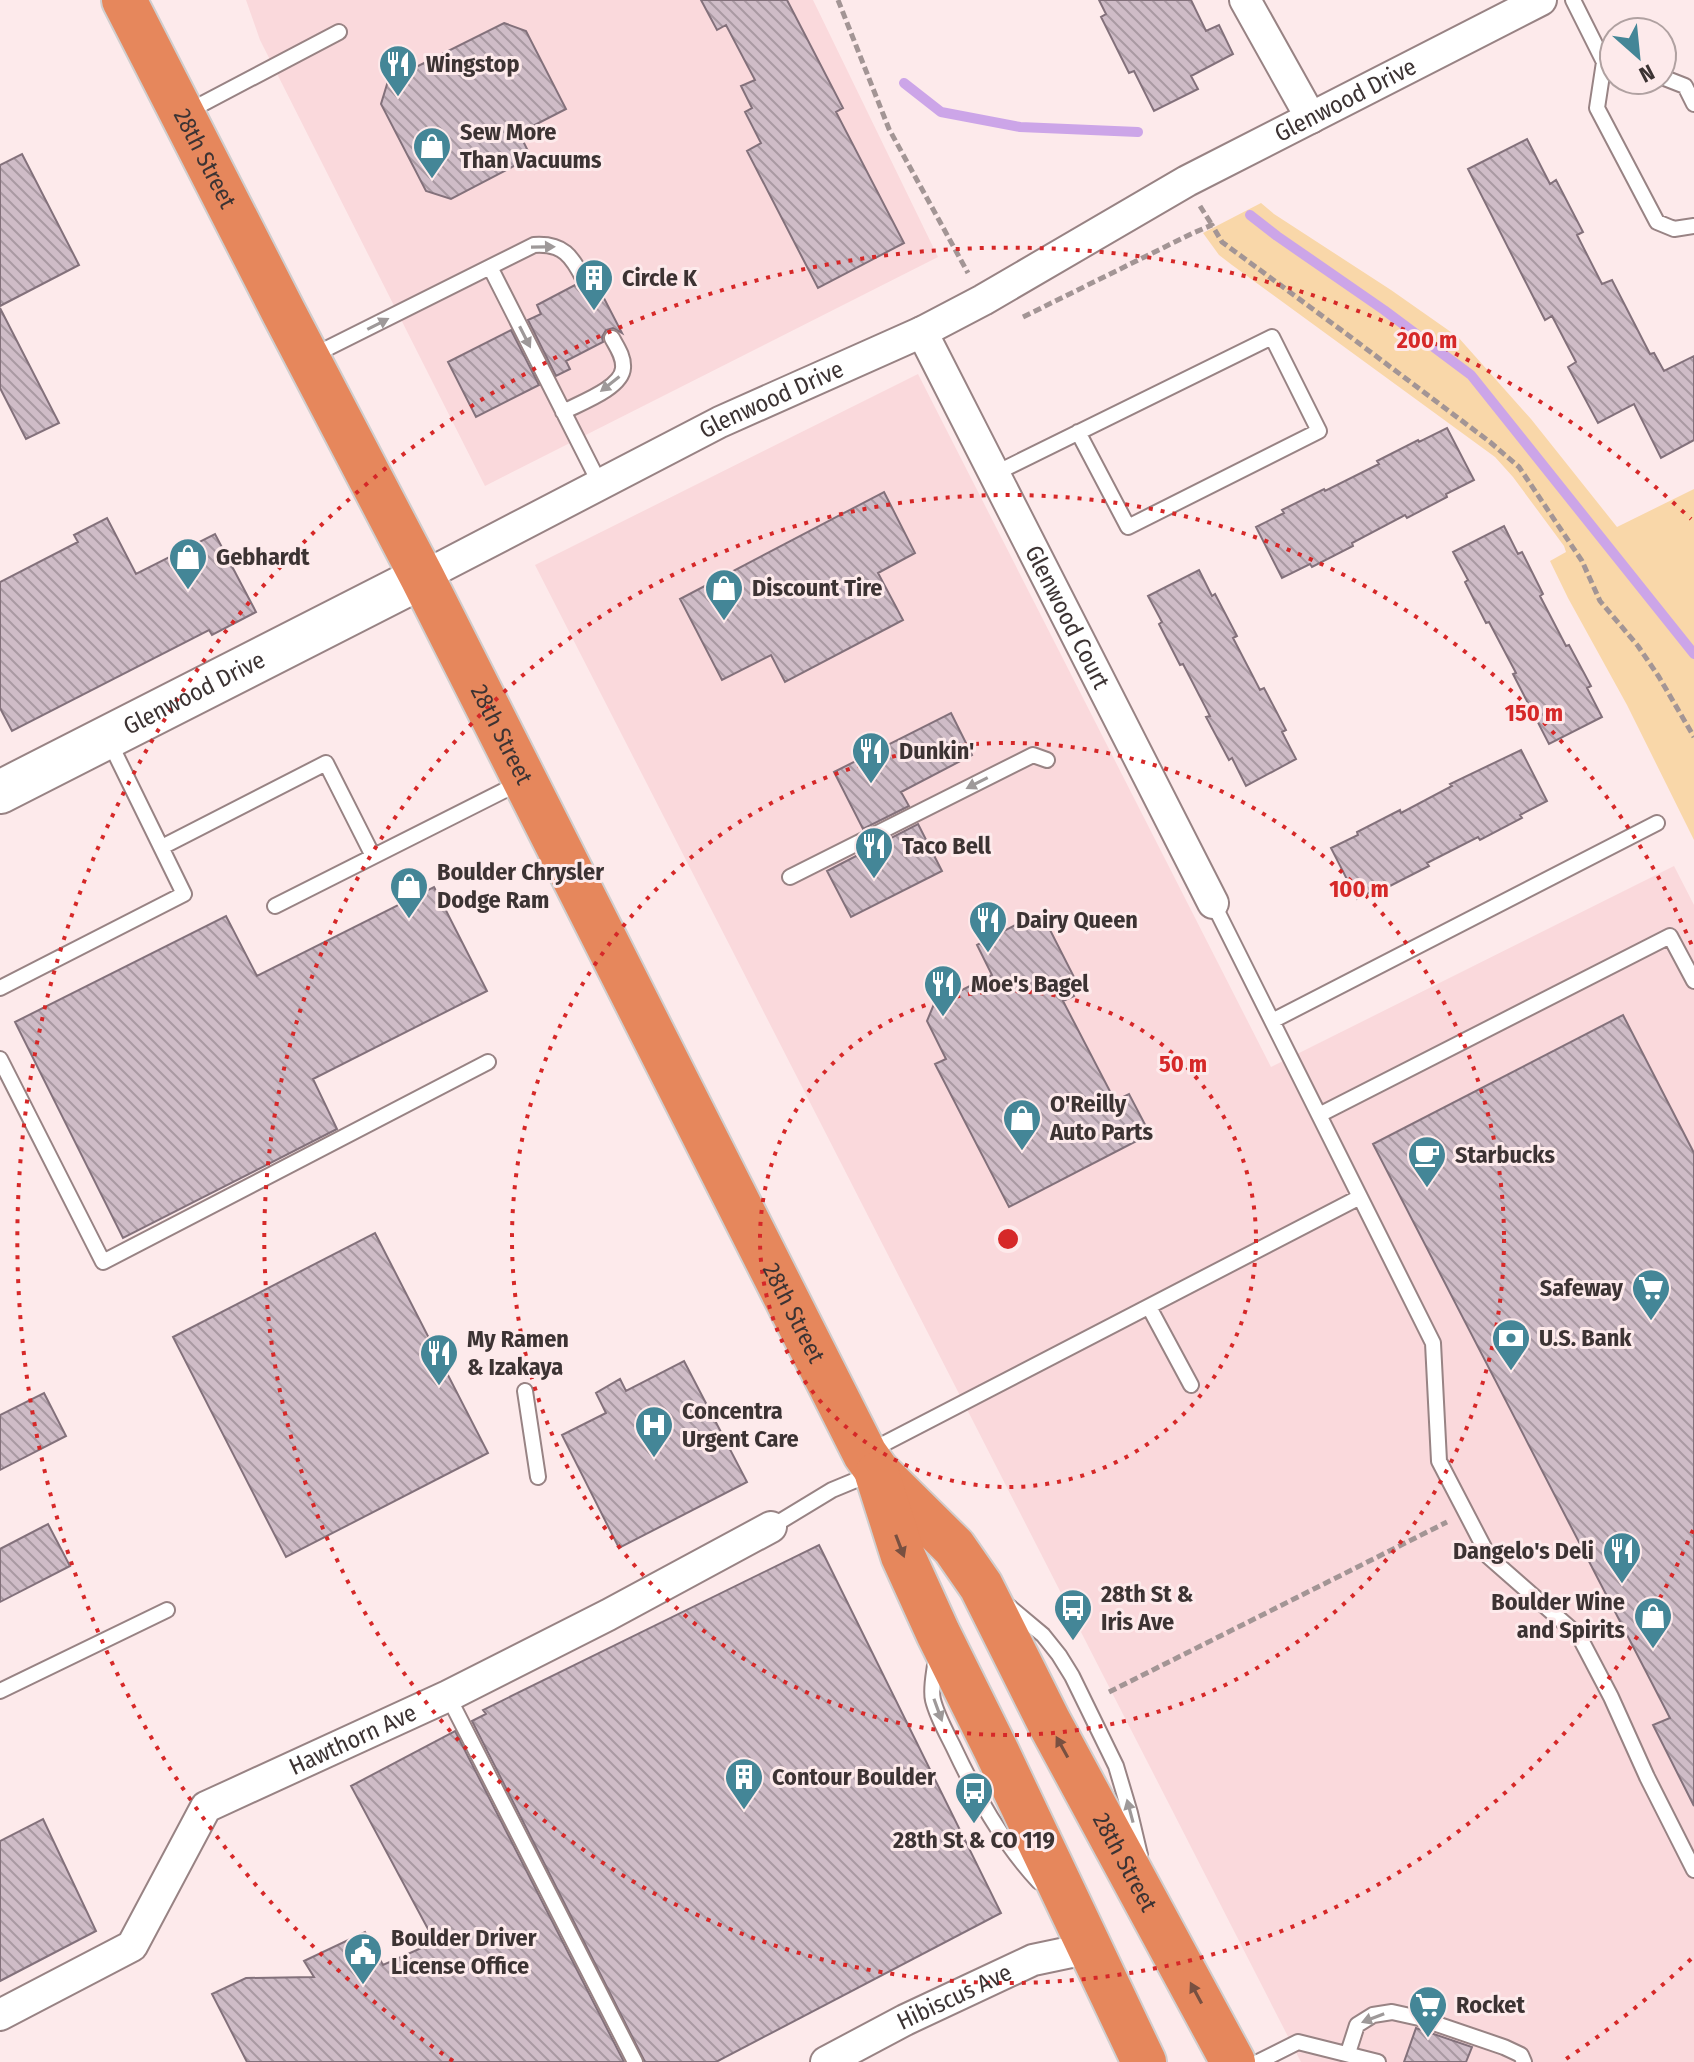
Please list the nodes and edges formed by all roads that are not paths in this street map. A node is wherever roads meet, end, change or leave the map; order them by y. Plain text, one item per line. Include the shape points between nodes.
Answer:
1 (124, 0) edge
2 (1245, 0) edge
3 (1541, 0) edge
4 (1573, 0) edge
5 (339, 32) dead end
6 (1598, 44) edge
7 (1678, 83) edge
8 (1600, 96) edge
9 (1694, 104) edge
10 (182, 114) junction
11 (1311, 118) junction
12 (1694, 226) edge
13 (490, 267) junction
14 (584, 280) dead end
15 (922, 332) junction
16 (612, 338) dead end
17 (308, 358) junction
18 (563, 412) junction
19 (1078, 432) junction
20 (994, 474) junction
21 (600, 484) junction
22 (422, 577) junction
23 (107, 737) junction
24 (1047, 760) dead end
25 (525, 780) junction
26 (0, 792) edge
27 (1657, 823) dead end
28 (162, 847) junction
29 (373, 856) junction
30 (790, 877) dead end
31 (1213, 903) joint
32 (275, 906) dead end
33 (1694, 981) edge
34 (0, 988) edge
35 (1272, 1021) junction
36 (0, 1059) edge
37 (488, 1062) dead end
38 (1319, 1115) junction
39 (1360, 1197) junction
40 (1149, 1307) junction
41 (1191, 1385) dead end
42 (525, 1391) dead end
43 (871, 1462) junction
44 (538, 1477) dead end
45 (771, 1527) joint
46 (167, 1610) dead end
47 (0, 1691) edge
48 (448, 1696) junction
49 (1694, 1868) edge
50 (1084, 1935) junction
51 (0, 2015) edge
52 (1348, 2053) junction
53 (635, 2062) edge
54 (826, 2062) edge
55 (1144, 2062) edge
56 (1233, 2062) edge
57 (1258, 2062) edge
58 (1378, 2062) edge
59 (1524, 2062) edge

1 - 10 highway, 28th Street
2 - 11 street
3 - 11 street, Glenwood Drive
4 - 6 lane
5 - 10 lane
7 - 9 lane
8 - 12 lane via 1597,108 1657,222 1674,229
10 - 17 highway, 28th Street
11 - 15 street, Glenwood Drive via 1187,181
13 -> 14 lane via 547,244 570,256
17 -> 13 lane
13 -> 18 lane
15 - 20 street, Glenwood Court
15 - 21 street, Glenwood Drive via 720,422
16 -> 18 lane via 622,357 621,375 615,384
17 - 22 highway, 28th Street
18 - 21 lane
19 - 19 lane via 1272,337 1319,431 1128,527
19 - 20 lane
20 - 31 street, Glenwood Court
21 - 22 street, Glenwood Drive
22 - 23 street, Glenwood Drive
22 - 25 highway, 28th Street
23 - 26 street, Glenwood Drive
23 - 28 lane
24 -> 30 lane via 1033,755
25 - 29 lane
25 - 43 highway, 28th Street
27 - 35 lane
28 - 29 lane via 326,763
28 - 34 lane via 184,894
29 - 32 lane
31 - 35 lane
33 - 38 lane via 1670,936
35 - 38 lane
36 - 37 lane via 103,1262
38 - 39 lane
39 - 40 lane
39 - 49 lane via 1433,1343 1439,1461 1489,1557 1579,1636
40 - 41 lane
40 - 43 lane
42 - 44 lane
43 - 45 lane
43 -> 50 highway, 28th Street via 903,1556
56 -> 43 highway, 28th Street via 981,1586 954,1547
45 - 48 street, Hawthorn Ave
46 - 47 lane
48 - 51 street, Hawthorn Ave via 206,1807 132,1946
48 - 53 lane
50 - 54 street, Hibiscus Ave
50 - 55 highway, 28th Street
52 - 57 lane via 1298,2042
52 - 58 lane
59 -> 52 lane via 1504,2047 1392,2012 1357,2025

